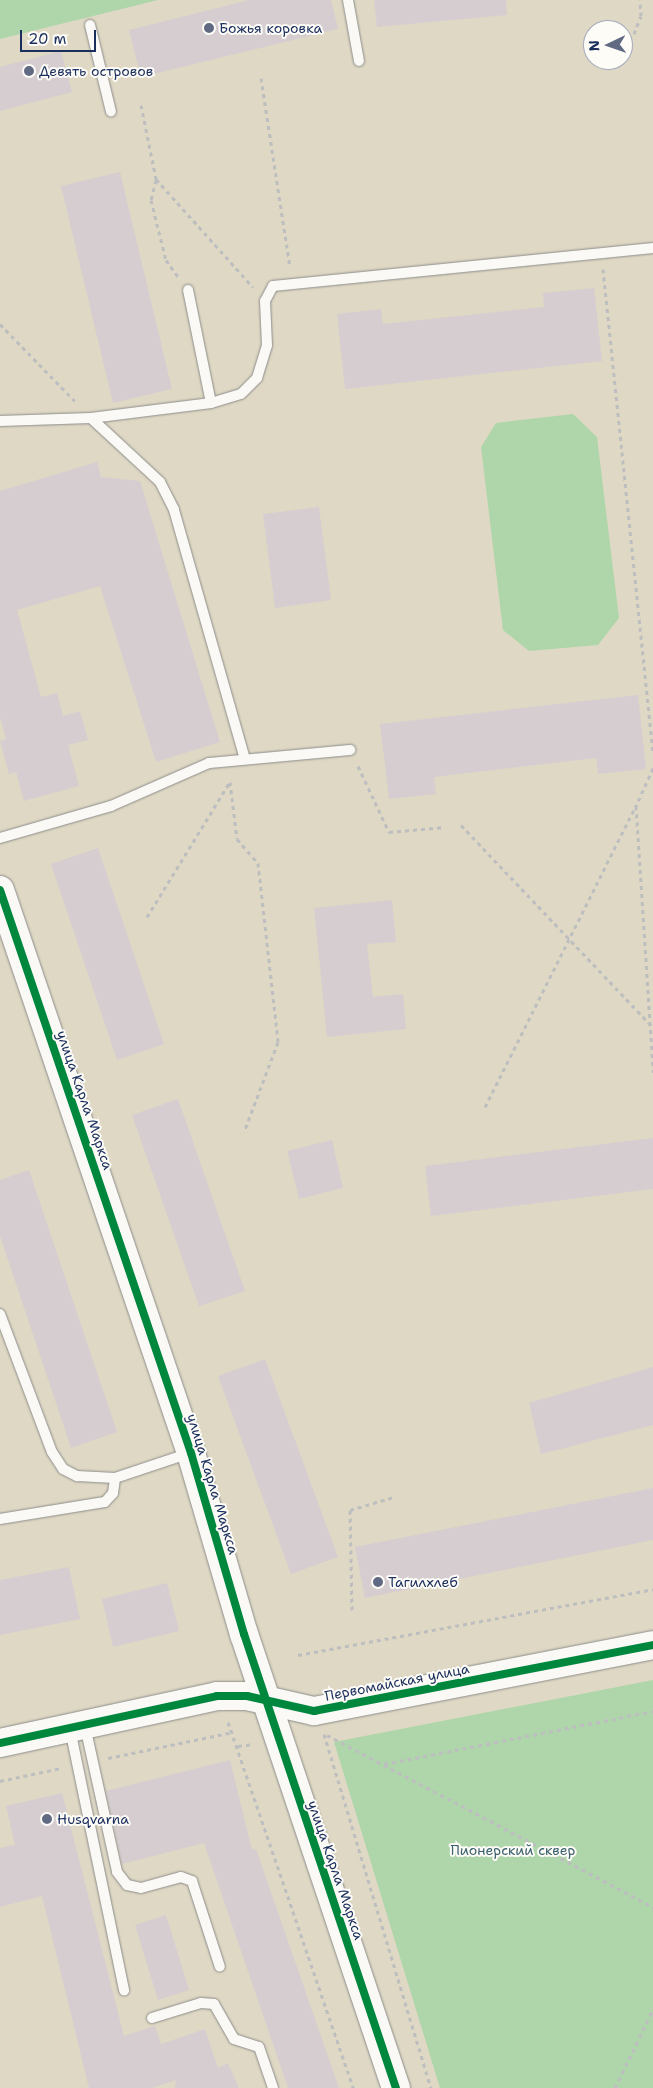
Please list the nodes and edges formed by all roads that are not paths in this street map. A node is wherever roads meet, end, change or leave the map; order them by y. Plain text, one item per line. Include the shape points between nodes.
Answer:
1 (348, 0) edge
2 (90, 25) dead end
3 (359, 61) dead end
4 (111, 112) dead end
5 (653, 248) edge
6 (188, 290) road end
7 (211, 403) junction
8 (91, 418) junction
9 (0, 420) edge
10 (350, 750) road end
11 (245, 759) junction
12 (0, 838) edge
13 (0, 890) edge
14 (0, 1314) edge
15 (191, 1453) junction
16 (115, 1478) junction
17 (0, 1519) edge
18 (653, 1645) edge
19 (267, 1701) junction
20 (78, 1728) junction
21 (0, 1743) edge
22 (220, 1966) dead end
23 (124, 1990) dead end
24 (152, 2018) dead end
25 (273, 2088) edge
26 (396, 2088) edge

1 - 3 lane
2 - 4 lane
5 - 7 lane via 292,281 272,286 265,301 267,345 258,378 241,394
6 - 7 lane
7 - 8 lane
8 - 9 lane
8 - 11 lane via 160,482 174,510
10 - 11 lane
11 - 12 lane via 209,763 110,806
13 - 15 street, улица Карла Маркса
14 - 16 lane via 52,1452 63,1469 77,1476
15 - 16 lane
15 - 19 street, улица Карла Маркса
16 - 17 lane via 113,1493 105,1502
18 - 19 street, Первомайская улица via 314,1711
19 - 20 street, Первомайская улица via 217,1696
19 - 26 street, улица Карла Маркса
20 - 21 street, Первомайская улица
20 - 22 lane via 93,1761 117,1872 127,1885 141,1888 181,1877 192,1881
20 - 23 lane via 78,1764
24 - 25 lane via 201,2004 214,2004 234,2039 259,2047

